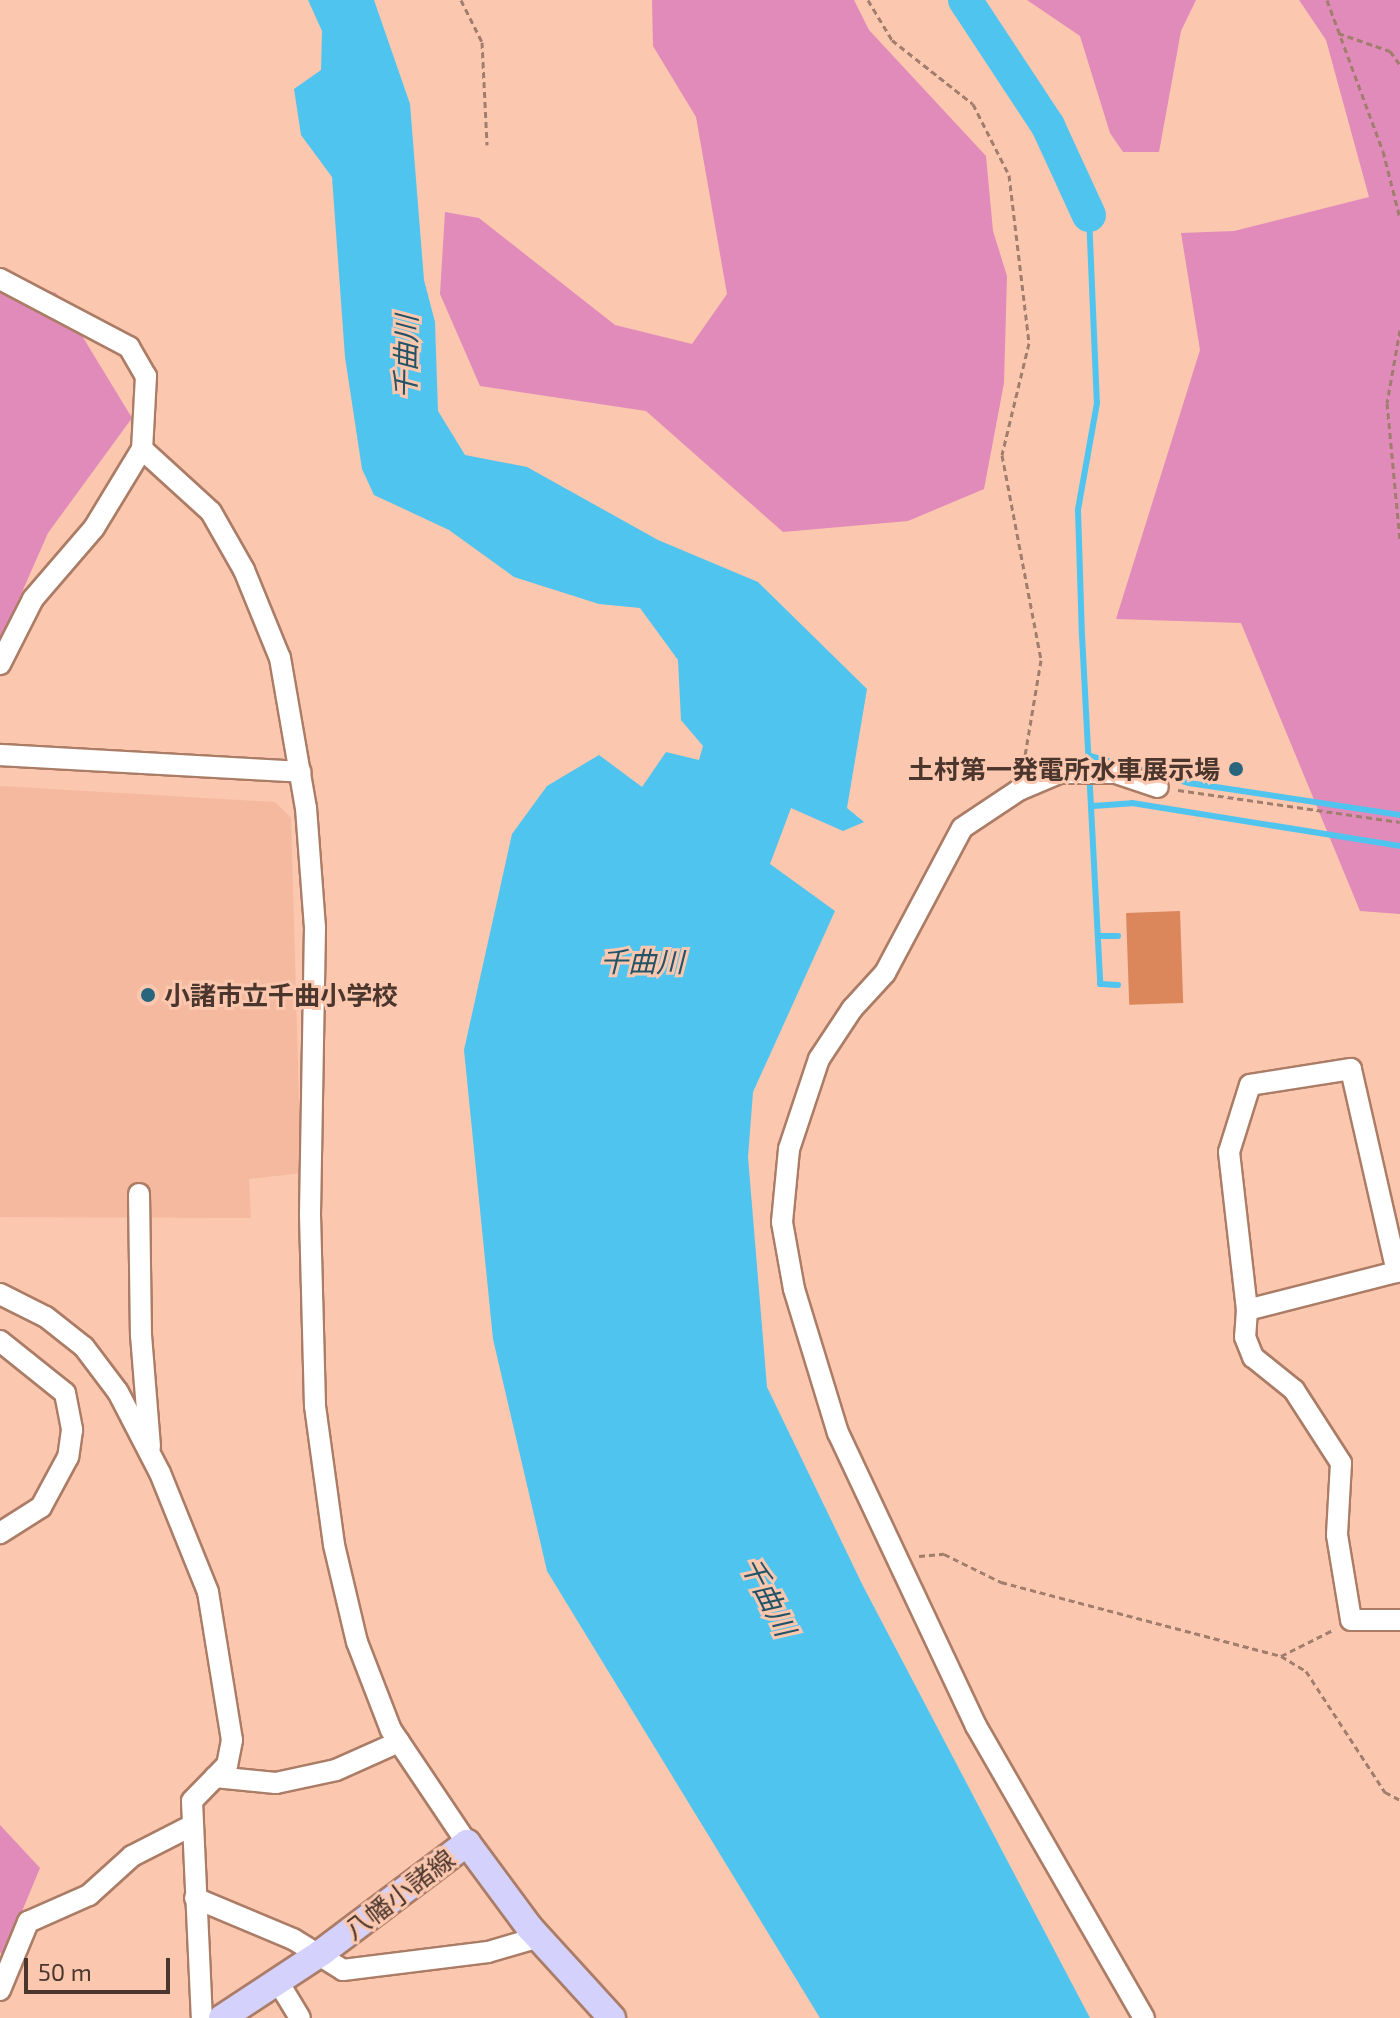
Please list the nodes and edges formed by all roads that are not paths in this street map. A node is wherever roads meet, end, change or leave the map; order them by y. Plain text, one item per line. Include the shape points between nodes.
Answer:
1 (0, 279) edge
2 (142, 449) junction
3 (0, 664) edge
4 (0, 755) edge
5 (301, 772) junction
6 (1158, 787) road end
7 (139, 1194) dead end
8 (1399, 1272) edge
9 (0, 1294) edge
10 (1247, 1310) junction
11 (0, 1341) edge
12 (150, 1455) junction
13 (0, 1533) edge
14 (1400, 1620) edge
15 (399, 1742) junction
16 (215, 1777) junction
17 (191, 1826) junction
18 (467, 1843) junction
19 (195, 1898) junction
20 (539, 1937) junction
21 (321, 1953) junction
22 (277, 1980) junction
23 (0, 1990) edge
24 (202, 2018) edge
25 (222, 2018) edge
26 (300, 2018) edge
27 (612, 2018) edge
28 (1144, 2018) edge

1 - 2 street via 129,347 146,376
2 - 3 street via 103,515 33,599
2 - 5 street via 211,512 244,570 280,658
4 - 5 street
5 - 15 street via 315,927 310,1215 315,1406 334,1545 357,1642
6 - 28 street via 1116,773 1059,773 1019,790 962,828 885,973 852,1009 819,1059 789,1149 782,1222 794,1289 838,1433 976,1726
7 - 12 street
8 - 10 street
8 - 10 street via 1351,1069 1250,1085 1229,1152
9 - 12 street via 46,1317 84,1347 118,1392
10 - 14 street via 1245,1337 1253,1357 1294,1390 1341,1463 1337,1535 1351,1620
11 - 13 street via 65,1393 72,1430 68,1457 41,1507
12 - 16 street via 208,1592 220,1648 219,1677 232,1740 227,1765
15 - 16 street via 336,1770 276,1783
15 - 18 street
16 - 17 street via 192,1801
17 - 19 street
17 - 23 street via 132,1856 89,1895 28,1922
18 - 20 main road, 八幡小諸線
18 - 21 main road, 八幡小諸線
19 - 21 street
19 - 24 street
20 - 21 street via 488,1952 343,1970
20 - 27 main road, 八幡小諸線
21 - 22 main road, 八幡小諸線
22 - 25 main road, 八幡小諸線
22 - 26 street

